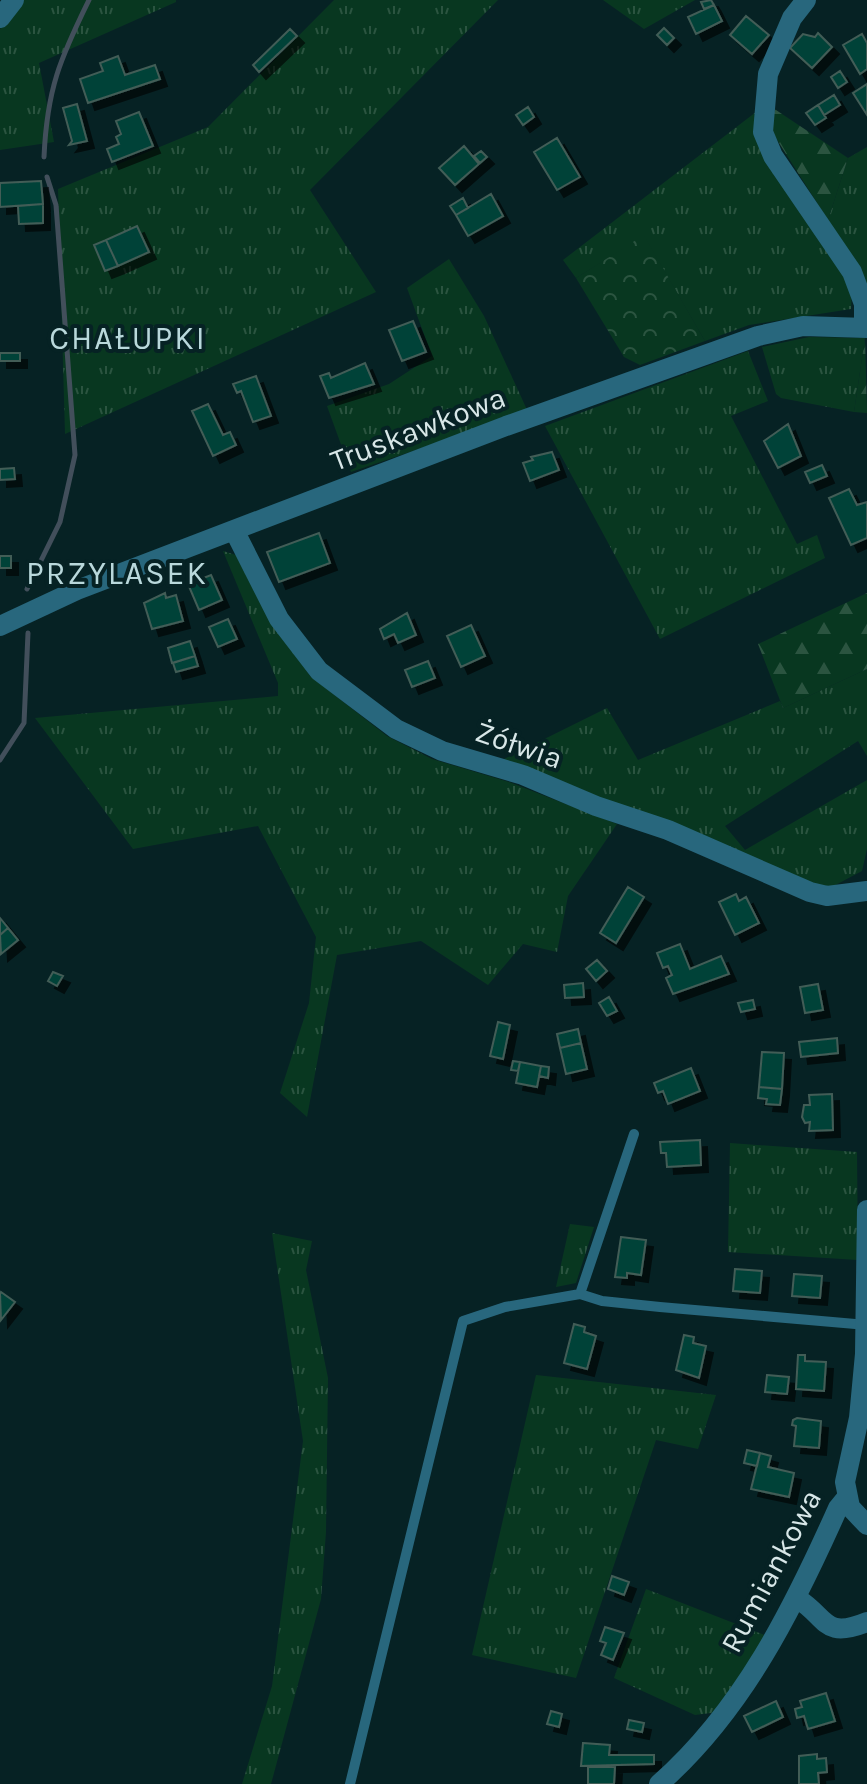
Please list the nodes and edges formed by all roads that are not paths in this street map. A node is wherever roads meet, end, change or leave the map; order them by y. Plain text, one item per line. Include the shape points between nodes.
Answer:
1 (14, 0) edge
2 (806, 0) edge
3 (0, 18) edge
4 (865, 304) edge
5 (865, 327) edge
6 (235, 532) junction
7 (0, 626) edge
8 (867, 891) edge
9 (634, 1134) dead end
10 (867, 1210) edge
11 (580, 1294) junction
12 (867, 1325) edge
13 (847, 1497) junction
14 (867, 1525) edge
15 (798, 1599) junction
16 (867, 1622) edge
17 (350, 1784) edge
18 (659, 1784) edge

1 - 3 street
2 - 4 street via 792,18 768,74 763,132 773,156 852,272
4 - 5 street
5 - 6 street, Truskawkowa via 803,326 753,338 506,426
6 - 7 street, Truskawkowa via 77,590
6 - 8 street, Żółwia via 279,619 319,671 396,729 442,751 523,775 668,830 810,892 827,896
9 - 11 lane
10 - 12 street, Rumiankowa
11 - 12 lane via 602,1301
11 - 17 lane via 505,1307 463,1321
12 - 13 street, Rumiankowa
13 - 14 street
13 - 15 street, Rumiankowa
15 - 16 street via 830,1626
15 - 18 street, Rumiankowa via 697,1750

